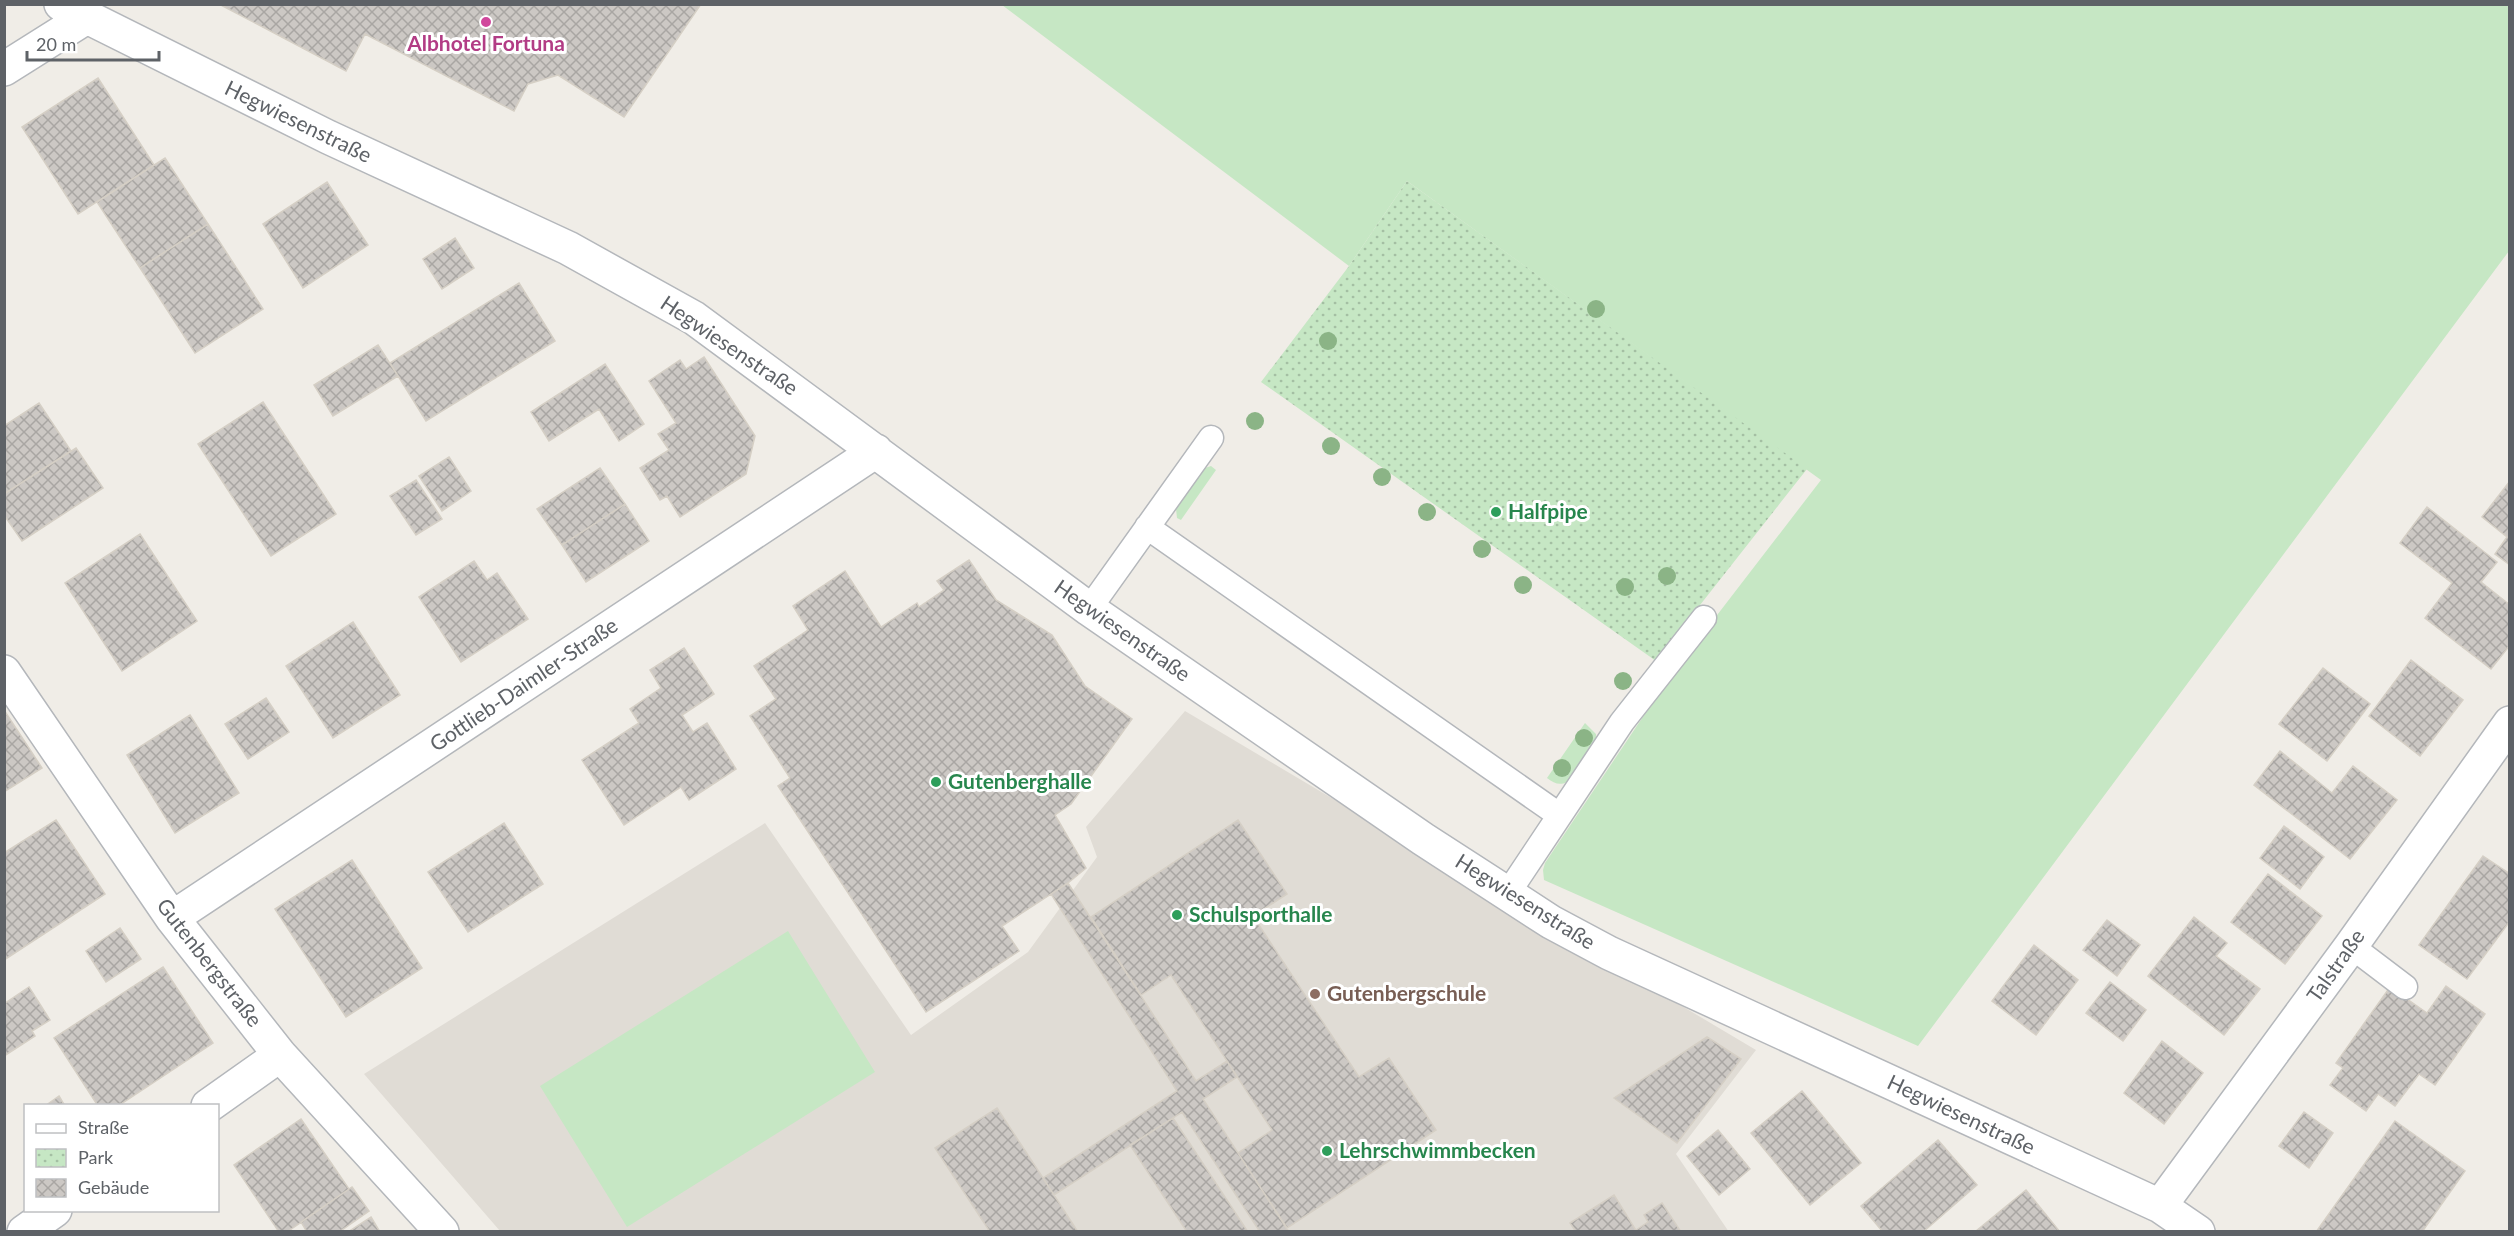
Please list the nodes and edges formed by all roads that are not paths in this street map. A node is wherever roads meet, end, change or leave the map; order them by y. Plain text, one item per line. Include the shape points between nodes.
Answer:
1 (73, 11) edge
2 (4, 69) edge
3 (1210, 438) dead end
4 (876, 451) junction
5 (1147, 527) junction
6 (1089, 609) junction
7 (1704, 618) dead end
8 (4, 672) edge
9 (2510, 723) edge
10 (1559, 815) junction
11 (1508, 893) junction
12 (172, 918) junction
13 (2351, 946) junction
14 (2405, 987) dead end
15 (280, 1055) junction
16 (211, 1104) edge
17 (2160, 1206) junction
18 (52, 1212) edge
19 (24, 1232) edge
20 (442, 1232) edge
21 (2199, 1232) edge

1 - 2 street
1 - 4 street, Hegwiesenstraße via 328,137 568,248 694,318
3 - 5 lane
4 - 6 street, Hegwiesenstraße
4 - 12 street, Gottlieb-Daimler-Straße
5 - 6 lane
5 - 10 lane
6 - 11 street, Hegwiesenstraße
7 - 10 lane via 1622,722
8 - 12 street, Gutenbergstraße
9 - 13 street, Talstraße
10 - 11 lane
11 - 17 street, Hegwiesenstraße via 1609,953
12 - 15 street, Gutenbergstraße
13 - 14 lane
13 - 17 street, Talstraße
15 - 16 street
15 - 20 street, Gutenbergstraße
17 - 21 street, Hegwiesenstraße
18 - 19 street

